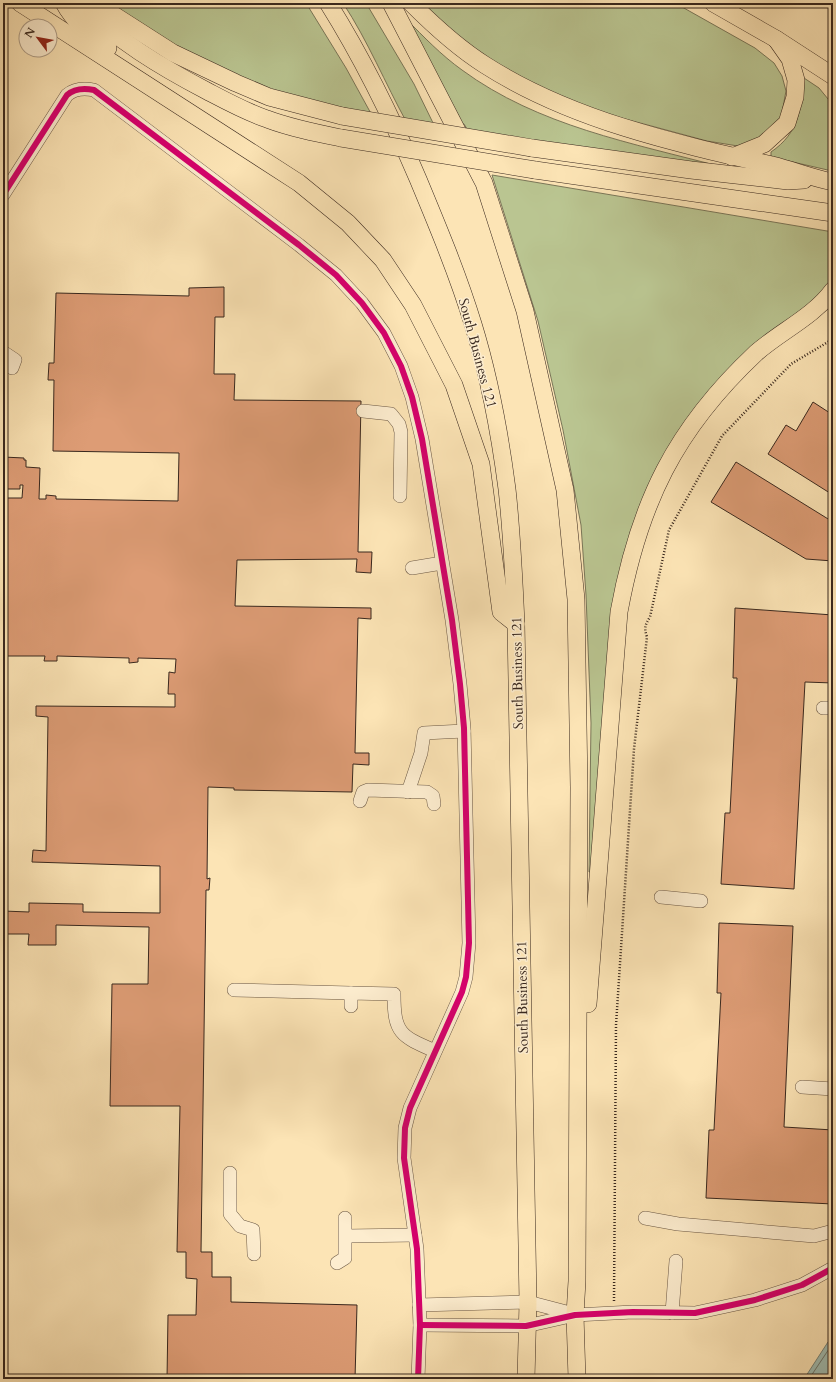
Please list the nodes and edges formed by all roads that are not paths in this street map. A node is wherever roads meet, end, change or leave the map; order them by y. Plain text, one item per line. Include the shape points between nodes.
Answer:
1 (20, 3) edge
2 (64, 3) edge
3 (80, 3) edge
4 (100, 3) edge
5 (328, 3) edge
6 (391, 3) edge
7 (411, 3) edge
8 (713, 3) edge
9 (776, 39) junction
10 (833, 76) edge
11 (205, 121) junction
12 (732, 157) junction
13 (816, 179) junction
14 (833, 182) edge
15 (3, 195) edge
16 (833, 213) edge
17 (833, 290) edge
18 (3, 352) edge
19 (12, 368) dead end
20 (363, 411) dead end
21 (400, 496) dead end
22 (442, 563) junction
23 (412, 568) dead end
24 (516, 624) junction
25 (464, 731) junction
26 (408, 792) junction
27 (360, 801) dead end
28 (434, 804) dead end
29 (661, 897) dead end
30 (701, 901) dead end
31 (234, 990) dead end
32 (351, 993) junction
33 (351, 1006) dead end
34 (435, 1051) junction
35 (802, 1087) dead end
36 (833, 1088) edge
37 (577, 1127) junction
38 (230, 1173) dead end
39 (345, 1218) dead end
40 (645, 1218) dead end
41 (833, 1231) edge
42 (415, 1235) junction
43 (346, 1236) junction
44 (254, 1254) dead end
45 (676, 1261) dead end
46 (337, 1263) dead end
47 (833, 1268) edge
48 (528, 1302) junction
49 (419, 1305) junction
50 (672, 1313) junction
51 (575, 1315) junction
52 (420, 1325) junction
53 (526, 1326) junction
54 (418, 1379) edge
55 (526, 1379) edge
56 (577, 1379) edge

1 - 11 main road
2 - 11 main road via 70,14 91,34 128,64 194,105
3 - 16 main road, bridge via 99,23 166,69 266,119 310,132 535,170
4 - 13 main road, bridge via 109,12 173,53 236,83 270,97 342,116 532,148 691,170 788,181
5 - 24 main road, South Business 121 via 392,118 443,238 473,325 491,401 507,488
6 - 37 main road via 484,184 525,311 565,490 576,599 579,787
7 - 12 main road via 430,23 484,65 532,91 587,116
8 - 9 main road
9 - 10 main road
9 - 12 main road via 790,59 796,80 795,97 787,123 764,144
11 - 24 main road via 299,183 348,223 383,260 413,306 454,384 481,464 500,612
12 - 13 main road via 773,165
13 - 14 main road
15 - 22 street via 67,95 73,91 94,90 320,261 350,288 362,303 384,333 401,366 418,419
17 - 37 main road via 825,300 764,347 730,378 694,421 654,488 629,563 619,612 614,665 582,1086 582,1115
18 - 19 street via 15,360
20 - 21 street via 391,414 399,424
22 - 23 street
22 - 25 street via 456,647
24 - 48 main road, South Business 121
25 - 26 street via 424,732 421,753
25 - 34 street via 468,961 462,992
26 - 27 street via 368,790 363,792
26 - 28 street via 430,793
29 - 30 street
31 - 32 street
32 - 33 street
32 - 34 street via 394,994 396,1024 400,1031 409,1039
34 - 42 street via 410,1108 406,1128 404,1168
35 - 36 street
37 - 51 main road
38 - 44 street via 230,1214 240,1226 253,1230
39 - 43 street
40 - 41 street via 678,1224 814,1236
42 - 43 street
42 - 49 street
43 - 46 street via 345,1258
45 - 50 street
47 - 50 street via 802,1285 755,1300 695,1313
48 - 49 street
48 - 51 street
48 - 53 main road, South Business 121
49 - 52 street
50 - 51 street
51 - 53 street
51 - 56 main road
52 - 53 street
52 - 54 street
53 - 55 main road, South Business 121

